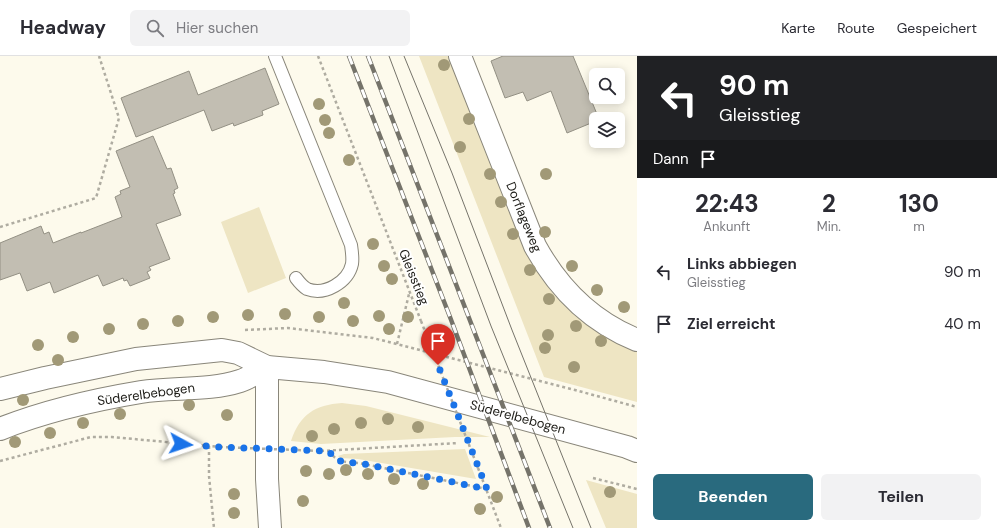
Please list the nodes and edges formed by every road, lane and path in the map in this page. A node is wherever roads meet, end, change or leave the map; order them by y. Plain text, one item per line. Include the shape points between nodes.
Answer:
1 (99, 56) edge
2 (275, 56) edge
3 (318, 56) edge
4 (460, 56) edge
5 (0, 227) edge
6 (296, 278) dead end
7 (410, 294) junction
8 (637, 340) edge
9 (397, 344) dead end
10 (267, 366) junction
11 (0, 389) edge
12 (0, 429) edge
13 (458, 443) dead end
14 (209, 446) junction
15 (634, 449) edge
16 (329, 451) junction
17 (0, 461) edge
18 (593, 478) dead end
19 (487, 489) junction
20 (637, 489) edge
21 (214, 528) edge
22 (270, 528) edge
23 (501, 528) edge

1 - 5 path via 118,118 96,198
2 - 6 lane via 353,254 350,271 335,286 320,290 307,289
3 - 7 path, Gleisstieg
4 - 8 main road, Dorflageweg via 544,264 577,303 609,326
7 - 9 path
7 - 19 path, Gleisstieg, bridge
10 - 11 main road, Süderelbebogen via 238,353 222,350 136,359
10 - 12 main road, Süderelbebogen via 242,380 228,384 143,392 111,398 74,406
10 - 15 main road, Süderelbebogen via 388,382
10 - 22 main road
13 - 16 path
14 - 16 path, bridge
14 - 17 path via 91,437
14 - 21 path
16 - 19 path via 339,461
18 - 20 path
19 - 23 path, Gleisstieg

